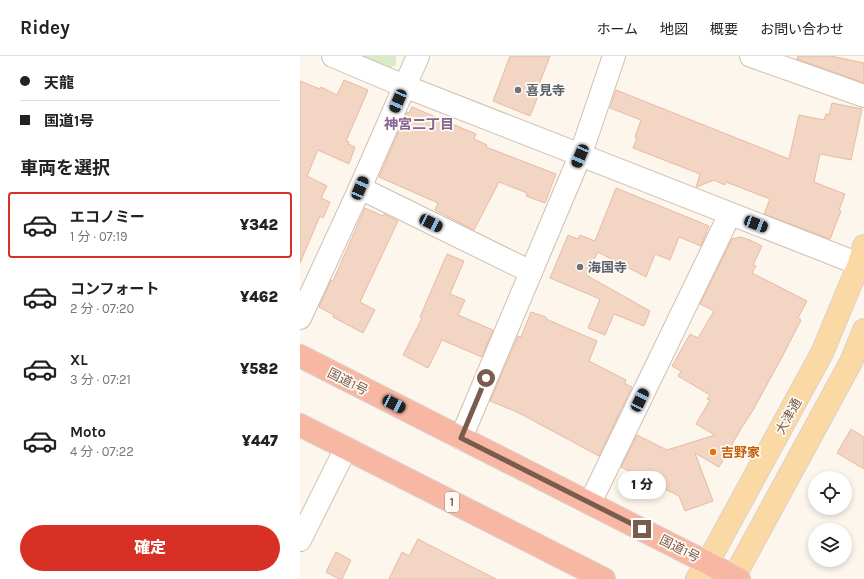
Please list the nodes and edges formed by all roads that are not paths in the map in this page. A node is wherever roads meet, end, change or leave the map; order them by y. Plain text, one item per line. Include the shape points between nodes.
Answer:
1 (333, 56) edge
2 (418, 56) edge
3 (614, 56) edge
4 (751, 56) edge
5 (404, 86) junction
6 (864, 96) edge
7 (580, 156) junction
8 (360, 188) junction
9 (730, 214) junction
10 (861, 255) edge
11 (531, 272) junction
12 (300, 318) edge
13 (864, 330) edge
14 (300, 356) edge
15 (300, 425) edge
16 (461, 438) junction
17 (346, 448) junction
18 (590, 503) junction
19 (300, 540) edge
20 (702, 571) edge
21 (735, 578) edge
22 (604, 579) edge

1 - 5 street
2 - 5 street
3 - 7 street
4 - 6 street
5 - 7 street
5 - 8 street
7 - 9 street
7 - 11 street
8 - 11 street
8 - 12 street
9 - 10 street
9 - 18 street
10 - 20 main road, 大津通 via 822,353
11 - 16 street
13 - 21 main road via 851,362
14 - 16 highway, 国道1号
15 - 17 highway, 1
16 - 18 highway, 国道1号
17 - 19 street
17 - 22 highway, 1
18 - 20 highway, 国道1号
20 - 21 highway, 国道1号

